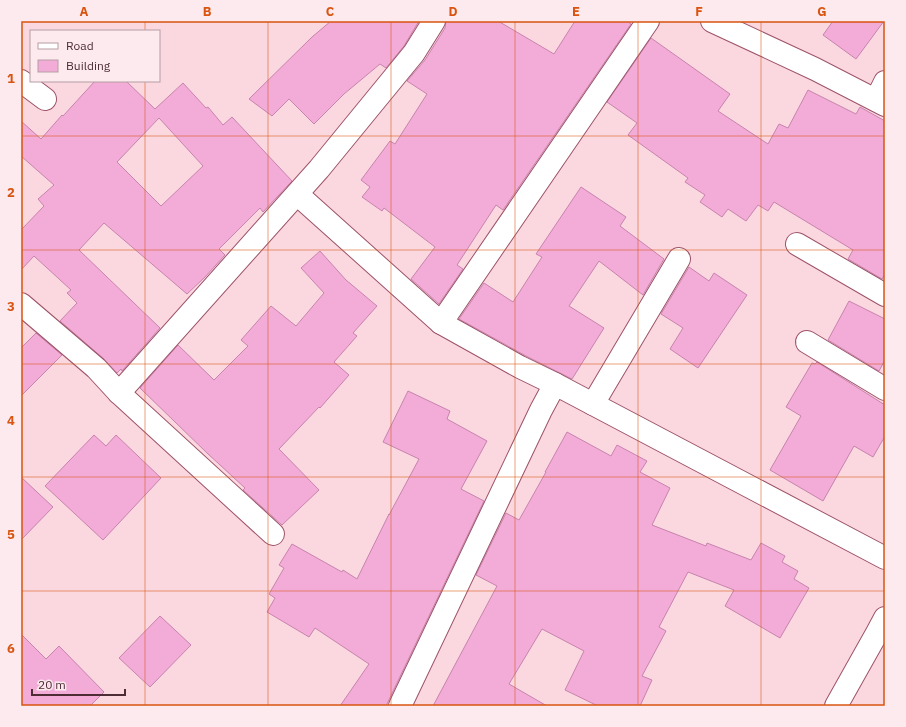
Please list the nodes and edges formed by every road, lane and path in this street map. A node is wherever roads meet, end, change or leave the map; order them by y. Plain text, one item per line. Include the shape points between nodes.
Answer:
1 (434, 21) edge
2 (648, 21) edge
3 (712, 21) edge
4 (21, 81) edge
5 (882, 96) edge
6 (45, 99) dead end
7 (296, 194) junction
8 (797, 244) dead end
9 (679, 259) dead end
10 (885, 295) edge
11 (21, 304) edge
12 (441, 323) junction
13 (807, 342) dead end
14 (555, 384) junction
15 (885, 389) edge
16 (119, 394) junction
17 (593, 404) junction
18 (273, 534) dead end
19 (885, 558) edge
20 (885, 618) edge
21 (400, 706) edge
22 (836, 706) edge

1 - 7 street via 414,53
2 - 12 street
3 - 5 street via 815,69
4 - 6 street
7 - 12 street
7 - 16 street
8 - 10 street
9 - 17 street
11 - 16 street via 96,368
12 - 14 street
13 - 15 street
14 - 17 street
14 - 21 street
16 - 18 street
17 - 19 street
20 - 22 street

